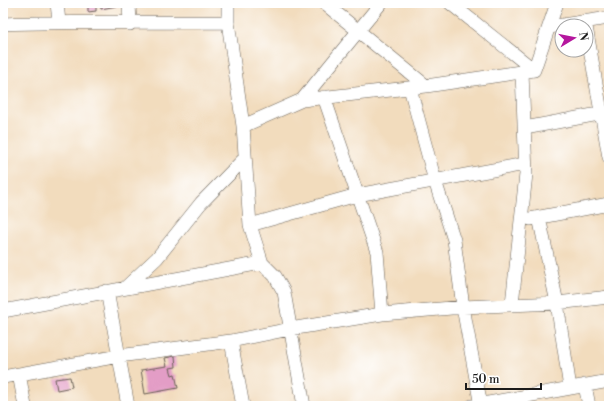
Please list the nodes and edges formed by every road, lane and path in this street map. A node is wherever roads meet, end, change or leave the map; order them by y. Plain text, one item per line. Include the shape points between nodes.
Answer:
1 (57, 3) edge
2 (129, 3) edge
3 (228, 3) edge
4 (324, 3) edge
5 (381, 3) edge
6 (450, 3) edge
7 (557, 3) edge
8 (609, 18) edge
9 (594, 20) edge
10 (59, 22) junction
11 (228, 22) junction
12 (3, 24) edge
13 (130, 24) junction
14 (554, 26) edge
15 (549, 27) junction
16 (358, 31) junction
17 (593, 58) edge
18 (528, 71) junction
19 (426, 86) junction
20 (410, 88) junction
21 (324, 97) junction
22 (302, 100) junction
23 (605, 113) edge
24 (243, 126) junction
25 (524, 128) junction
26 (609, 157) edge
27 (245, 158) junction
28 (525, 164) junction
29 (435, 181) junction
30 (357, 195) junction
31 (609, 204) edge
32 (539, 217) junction
33 (521, 221) junction
34 (250, 225) junction
35 (262, 263) junction
36 (125, 288) junction
37 (107, 292) junction
38 (609, 297) edge
39 (556, 303) junction
40 (512, 304) junction
41 (463, 307) junction
42 (3, 311) edge
43 (382, 314) junction
44 (290, 329) junction
45 (231, 341) junction
46 (119, 356) junction
47 (19, 374) junction
48 (3, 377) edge
49 (609, 381) edge
50 (585, 385) junction
51 (570, 388) junction
52 (25, 406) edge
53 (128, 406) edge
54 (243, 406) edge
55 (304, 406) edge
56 (478, 406) edge
57 (589, 406) edge

1 - 10 street
2 - 13 street
3 - 11 street
4 - 16 street
5 - 16 street
6 - 18 street
7 - 15 street
8 - 9 street
10 - 12 street
10 - 13 street
11 - 13 street
11 - 24 street
14 - 15 street
15 - 18 street
16 - 19 street
16 - 22 street
17 - 23 street
18 - 19 street
18 - 25 street
19 - 20 street
20 - 21 street
20 - 29 street
21 - 22 street
21 - 30 street
22 - 24 street
23 - 25 street
23 - 26 street
24 - 27 street
25 - 28 street
27 - 34 street
27 - 36 street via 201,203 157,258
28 - 29 street
28 - 33 street
29 - 30 street
29 - 41 street via 454,240
30 - 34 street
30 - 43 street via 377,252
31 - 32 street
32 - 33 street
32 - 39 street
33 - 40 street
34 - 35 street
35 - 36 street
35 - 44 street via 275,276 284,292
36 - 37 street
37 - 42 street
37 - 46 street
38 - 39 street
39 - 40 street
39 - 51 street
40 - 41 street
41 - 43 street
41 - 56 street
43 - 44 street
44 - 45 street
44 - 55 street
45 - 46 street
45 - 54 street
46 - 47 street
46 - 53 street
47 - 48 street
47 - 52 street
49 - 50 street
50 - 51 street
50 - 57 street
51 - 56 street

